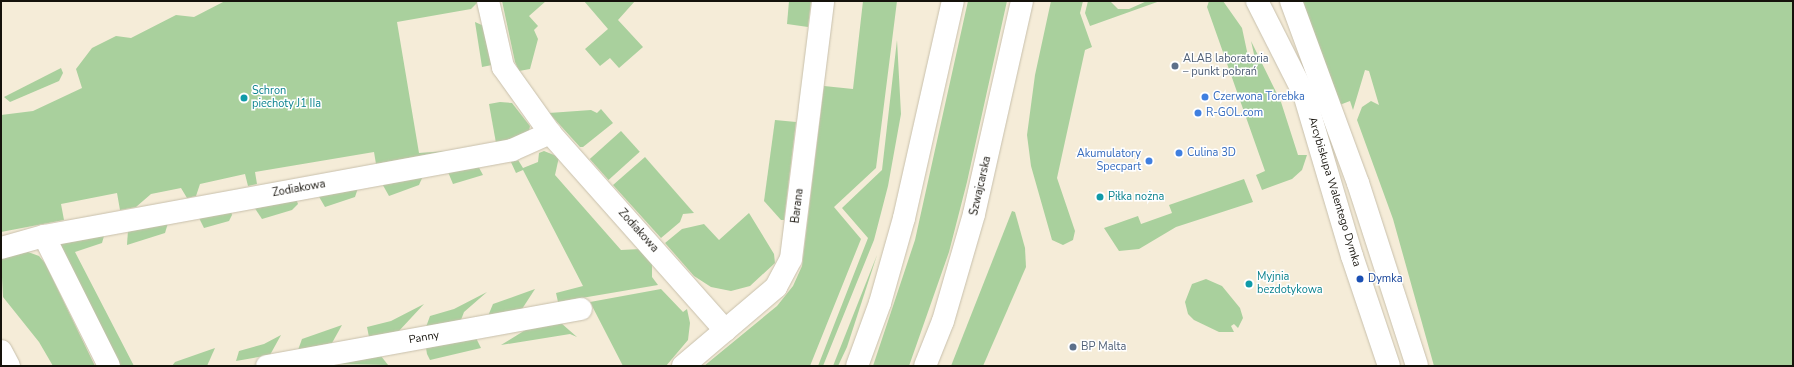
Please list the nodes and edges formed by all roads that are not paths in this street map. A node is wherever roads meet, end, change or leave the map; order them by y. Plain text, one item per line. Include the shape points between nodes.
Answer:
1 (488, 1) edge
2 (823, 1) edge
3 (953, 1) edge
4 (1022, 1) edge
5 (1257, 1) edge
6 (1291, 1) edge
7 (550, 133) junction
8 (44, 236) junction
9 (1, 248) edge
10 (581, 309) dead end
11 (725, 330) junction
12 (1, 351) edge
13 (9, 366) edge
14 (108, 366) edge
15 (267, 366) edge
16 (683, 366) edge
17 (857, 366) edge
18 (925, 366) edge
19 (1389, 366) edge
20 (1417, 366) edge

1 - 7 street, Zodiakowa via 503,67
2 - 11 street, Barana via 791,259 776,287
3 - 17 street via 904,218 880,303
4 - 18 street, Szwajcarska via 972,222 943,321
5 - 19 street, Arcybiskupa Walentego Dymka via 1304,94 1352,256
6 - 20 street, Arcybiskupa Walentego Dymka via 1358,184
7 - 8 street, Zodiakowa via 512,150
7 - 11 street, Zodiakowa
8 - 9 street, Zodiakowa
8 - 14 street
10 - 15 street, Panny
11 - 16 street, Barana
12 - 13 street

